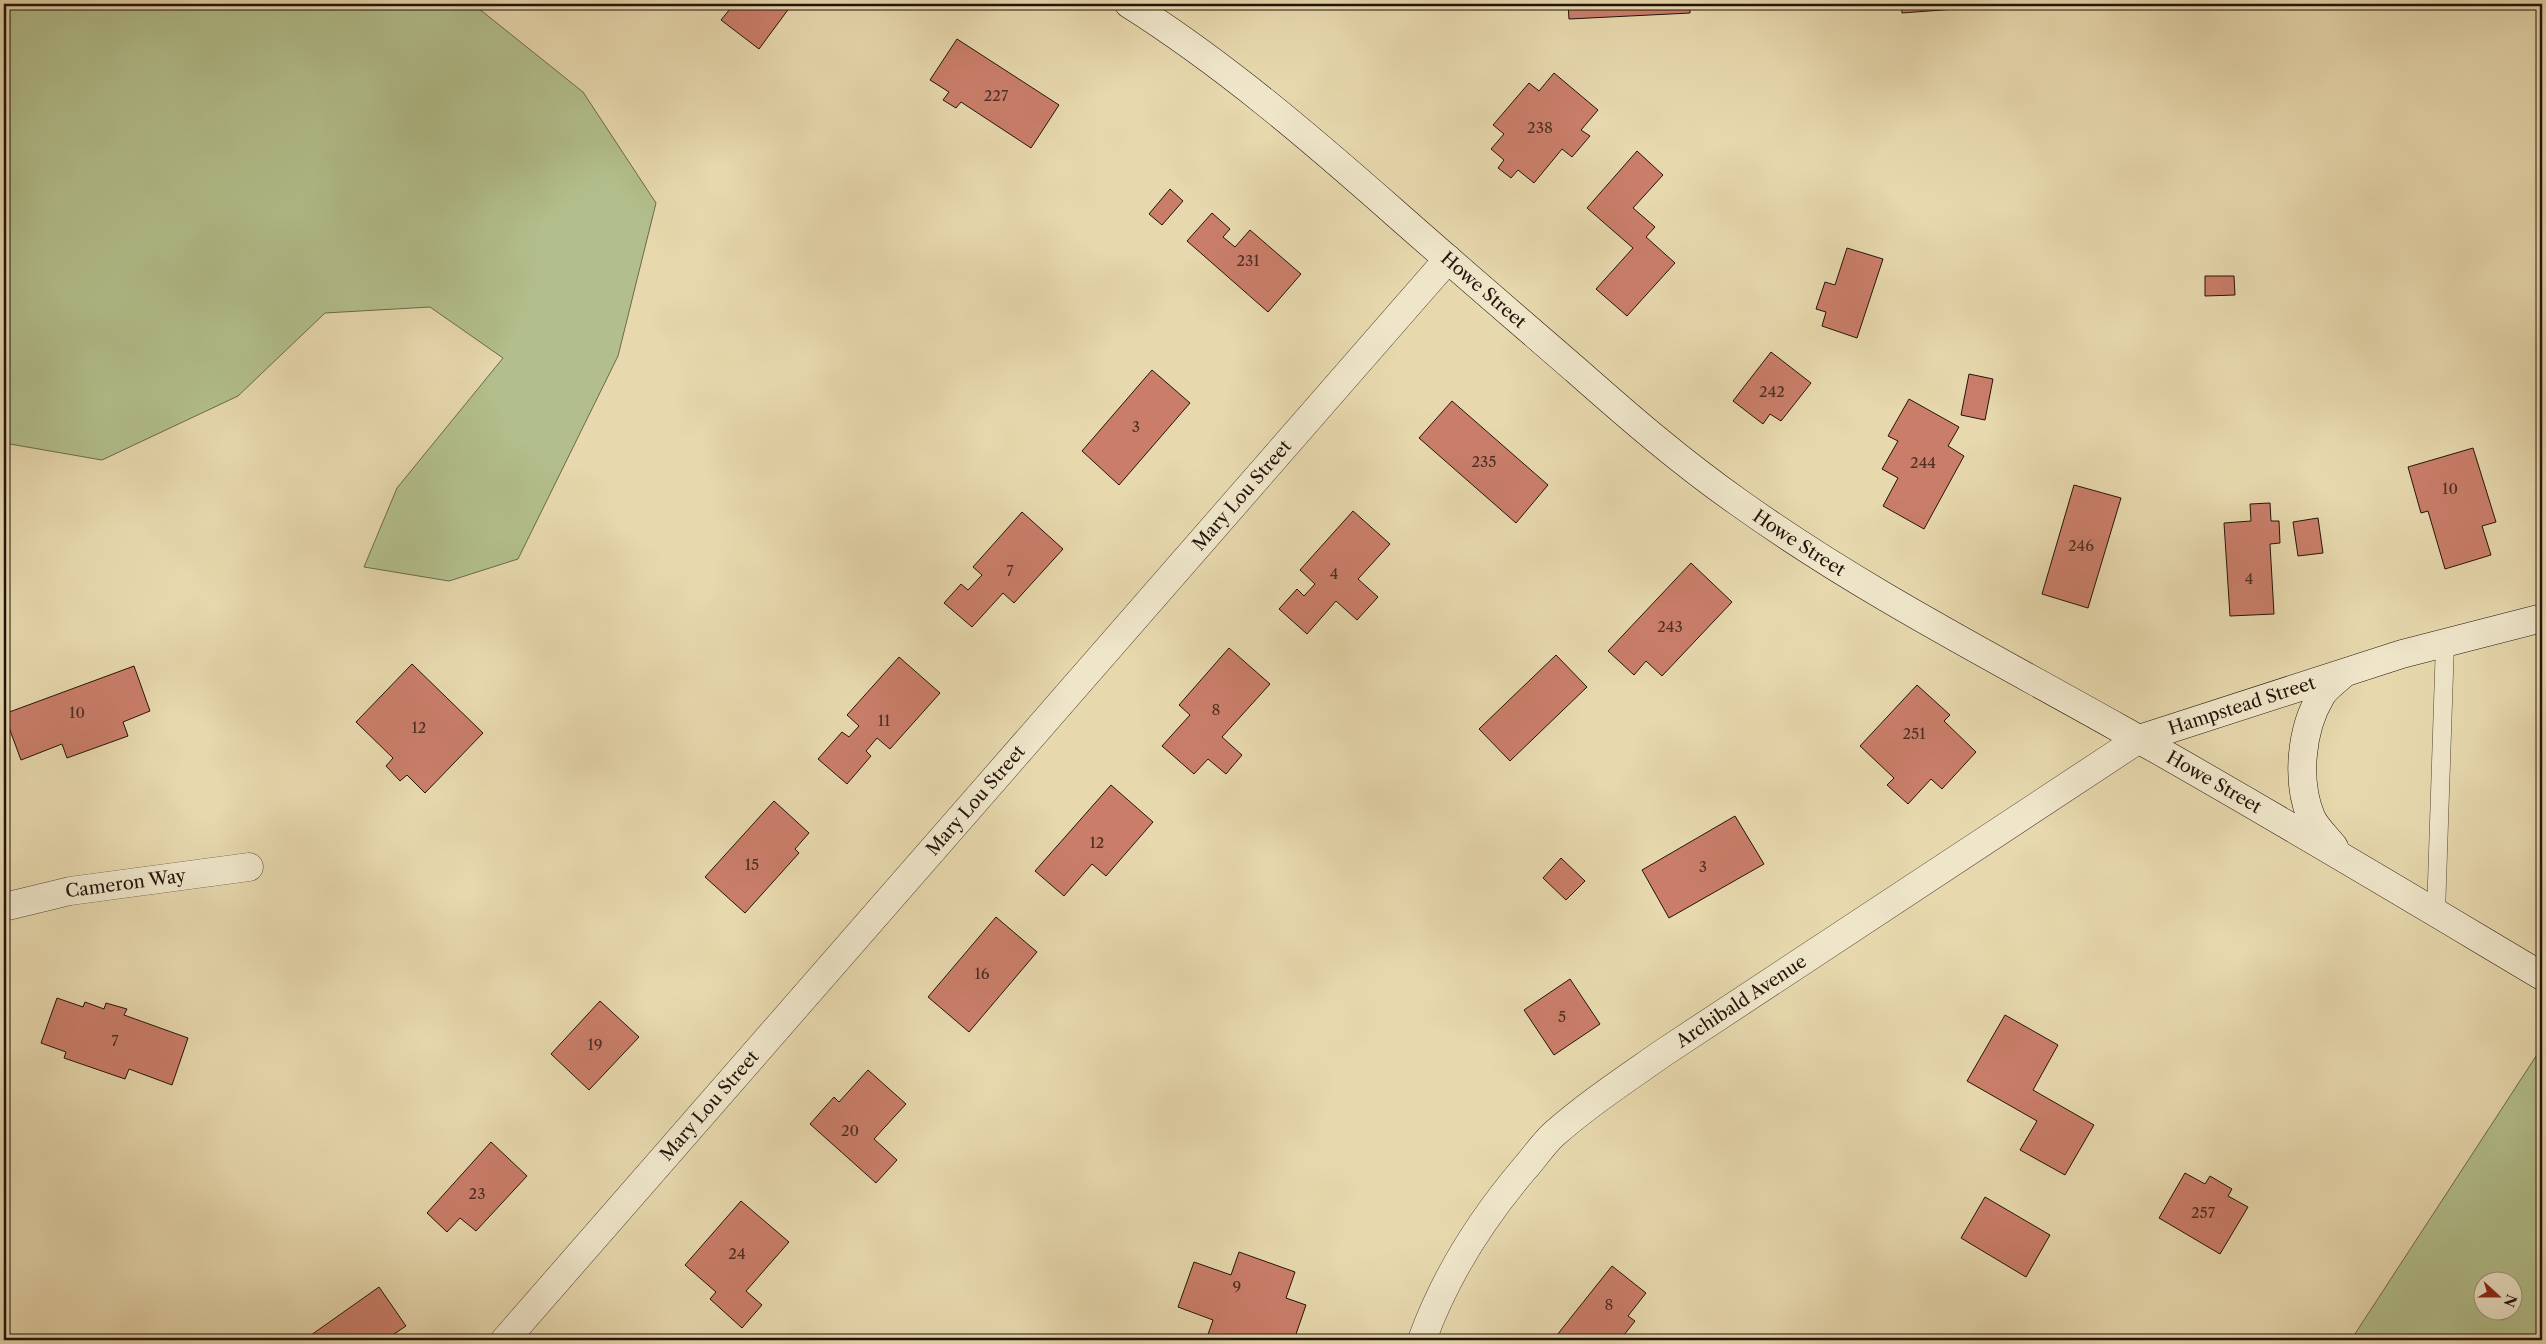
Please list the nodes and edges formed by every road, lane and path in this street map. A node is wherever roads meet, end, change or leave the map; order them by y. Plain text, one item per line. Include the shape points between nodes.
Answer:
1 (1129, 4) edge
2 (1448, 259) junction
3 (2542, 618) edge
4 (2445, 643) junction
5 (2344, 673) junction
6 (2139, 739) junction
7 (2342, 858) junction
8 (249, 867) dead end
9 (4, 907) edge
10 (2436, 913) junction
11 (2542, 976) edge
12 (505, 1340) edge
13 (1422, 1340) edge

1 - 2 street, Howe Street via 1185,39 1259,98
2 - 6 street, Howe Street via 1669,450 1737,502 1813,554 1897,604
2 - 12 street, Mary Lou Street
3 - 4 street, Hampstead Street
4 - 5 street, Hampstead Street
4 - 10 lane
5 - 6 street, Hampstead Street
5 - 7 street, Hampstead Street via 2321,695 2310,720 2303,769 2303,793 2311,818
6 - 7 street, Howe Street
6 - 13 street, Archibald Avenue via 1663,1053 1601,1096 1552,1136 1498,1199 1461,1255 1434,1306
7 - 10 street, Howe Street
8 - 9 street, Cameron Way via 70,891
10 - 11 street, Howe Street

